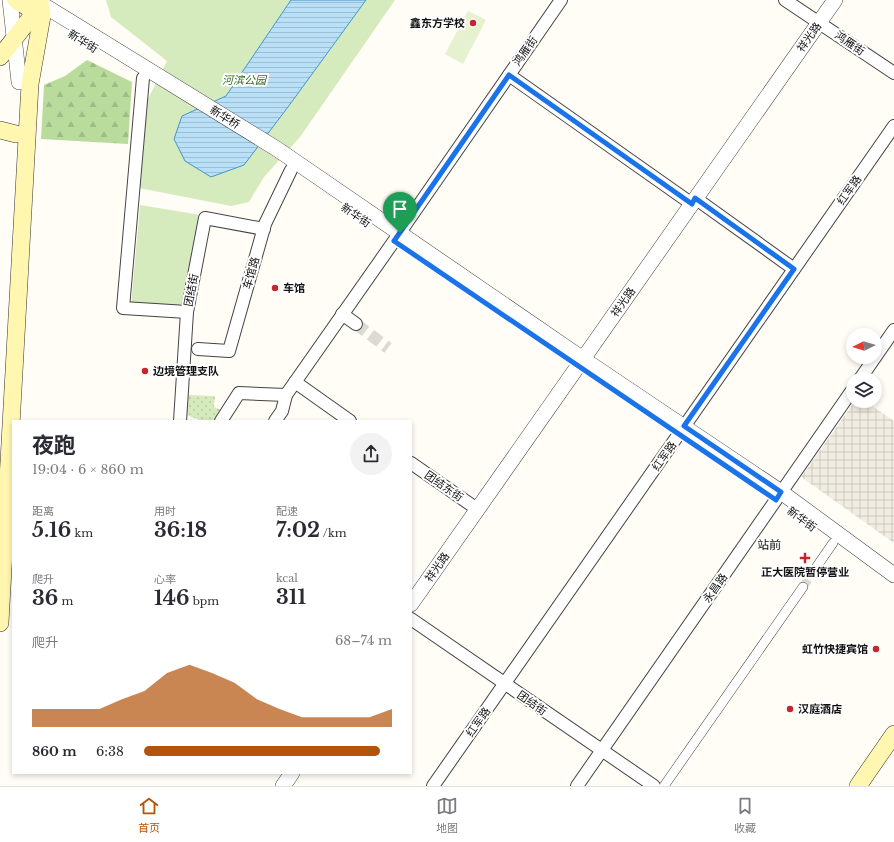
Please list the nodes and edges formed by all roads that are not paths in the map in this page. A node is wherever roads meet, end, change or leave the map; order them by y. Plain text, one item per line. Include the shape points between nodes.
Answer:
1 (10, 0) edge
2 (16, 0) edge
3 (561, 0) edge
4 (785, 0) edge
5 (835, 0) edge
6 (39, 6) edge
7 (819, 22) junction
8 (14, 38) junction
9 (0, 57) edge
10 (894, 73) edge
11 (509, 75) junction
12 (143, 78) junction
13 (19, 82) junction
14 (172, 90) junction
15 (894, 126) edge
16 (0, 130) edge
17 (16, 134) junction
18 (274, 153) junction
19 (291, 170) junction
20 (693, 201) junction
21 (264, 228) junction
22 (397, 237) junction
23 (794, 269) junction
24 (187, 312) junction
25 (342, 314) junction
26 (356, 324) tunnel mouth
27 (894, 330) edge
28 (198, 350) dead end
29 (580, 362) junction
30 (865, 372) edge
31 (295, 382) junction
32 (286, 395) junction
33 (846, 399) edge
34 (15, 420) edge
35 (180, 420) edge
36 (222, 420) edge
37 (276, 420) edge
38 (349, 420) edge
39 (0, 426) edge
40 (681, 430) junction
41 (412, 464) edge
42 (12, 479) edge
43 (779, 496) junction
44 (478, 509) junction
45 (833, 542) junction
46 (817, 566) tunnel mouth
47 (8, 567) edge
48 (894, 575) edge
49 (803, 587) tunnel mouth
50 (894, 587) edge
51 (412, 603) edge
52 (412, 620) edge
53 (0, 623) edge
54 (504, 684) junction
55 (894, 734) edge
56 (601, 751) junction
57 (291, 774) edge
58 (283, 786) edge
59 (433, 786) edge
60 (577, 786) edge
61 (654, 786) edge
62 (664, 786) edge
63 (858, 786) edge

1 - 8 street
2 - 6 main road, 新华街
3 - 11 street, 鸿雁街
4 - 7 street, 鸿雁街
5 - 7 street, 祥光路
6 - 8 main road
6 - 12 street, 新华街
6 - 13 main road
6 - 14 street, 新华街
6 - 34 main road via 30,84
7 - 10 street, 鸿雁街
7 - 20 street, 祥光路
8 - 9 main road
8 - 13 street
11 - 20 street
11 - 22 street, 鸿雁街
12 - 14 street, 新华街
12 - 24 street via 123,308
13 - 17 main road
14 - 18 street, 新华桥
15 - 23 street, 红军路
16 - 17 main road
17 - 39 main road
18 - 19 street, 新华街
18 - 22 street, 新华街
19 - 21 street, 车馆路
19 - 22 street, 新华街
20 - 23 street
20 - 29 street, 祥光路
21 - 24 street, 团结街 via 205,218
21 - 28 street, 车馆路 via 229,351
22 - 25 street, 鸿雁街
22 - 29 street, 新华街
23 - 40 street, 红军路
24 - 35 street, 团结街
25 - 26 street
25 - 31 street, 鸿雁街
27 - 30 street
29 - 40 street, 新华街
29 - 44 street, 祥光路
31 - 32 street, 鸿雁街
31 - 38 street
32 - 36 street via 240,394
32 - 37 street, 鸿雁街 via 282,411
33 - 43 street, 永昌路
40 - 43 street, 新华街
40 - 54 street, 红军路
41 - 44 street, 团结东街
42 - 47 main road
43 - 45 street, 新华街
43 - 48 street, 新华街
43 - 56 street, 永昌路
44 - 51 street, 祥光路
45 - 46 street
45 - 50 street, 新华街
47 - 53 main road
49 - 62 street
52 - 54 street, 团结街
54 - 56 street, 团结街
54 - 59 street, 红军路
55 - 63 main road
56 - 60 street, 永昌路
56 - 61 street, 团结街
57 - 58 street

